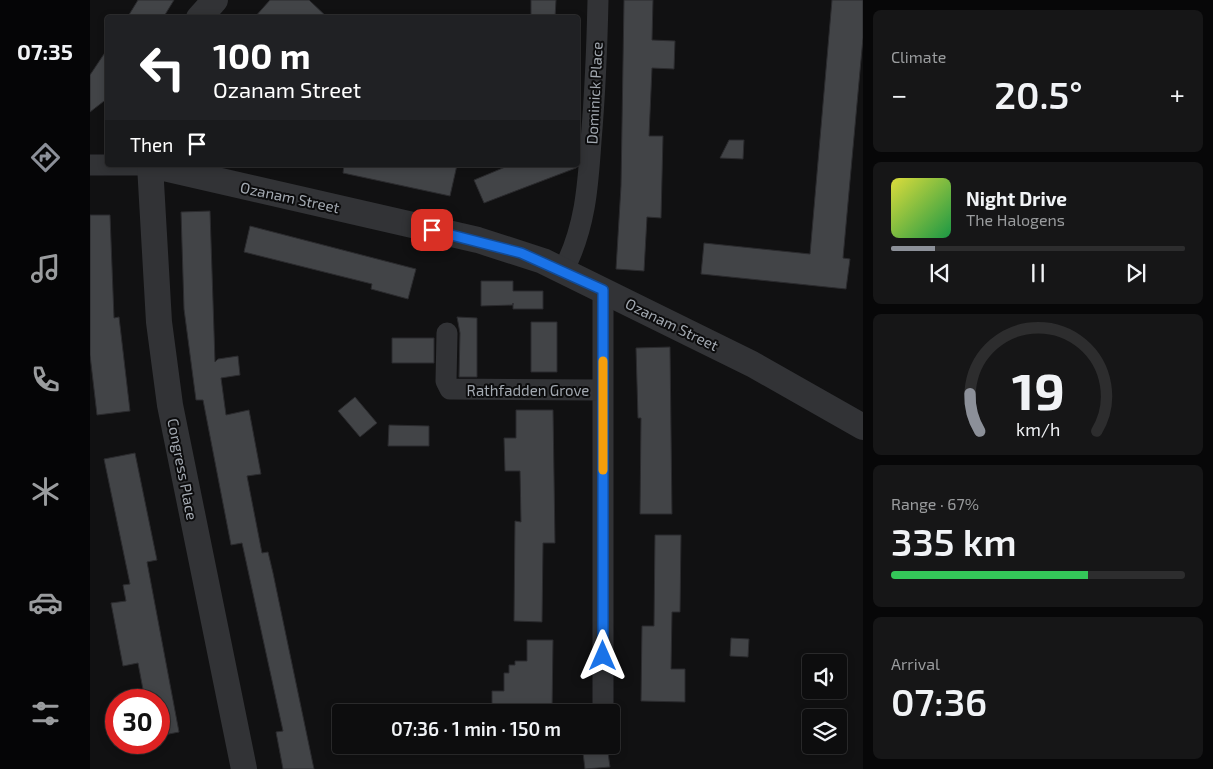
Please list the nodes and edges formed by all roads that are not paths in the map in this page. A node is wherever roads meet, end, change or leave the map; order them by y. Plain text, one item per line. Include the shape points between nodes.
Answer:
1 (215, 0) edge
2 (598, 0) edge
3 (202, 15) edge
4 (90, 165) edge
5 (105, 165) edge
6 (151, 167) edge
7 (160, 167) edge
8 (563, 270) junction
9 (603, 290) junction
10 (446, 333) dead end
11 (603, 390) junction
12 (863, 425) edge
13 (603, 704) edge
14 (244, 769) edge

1 - 3 street
2 - 8 street, Dominick Place via 587,200 578,238
4 - 5 street
6 - 14 street, Congress Place via 159,322 169,396
7 - 8 street, Ozanam Street via 478,240
8 - 9 street, Ozanam Street
9 - 11 street
9 - 12 street, Ozanam Street via 752,364
10 - 11 street, Rathfadden Grove via 446,381 450,389
11 - 13 street

